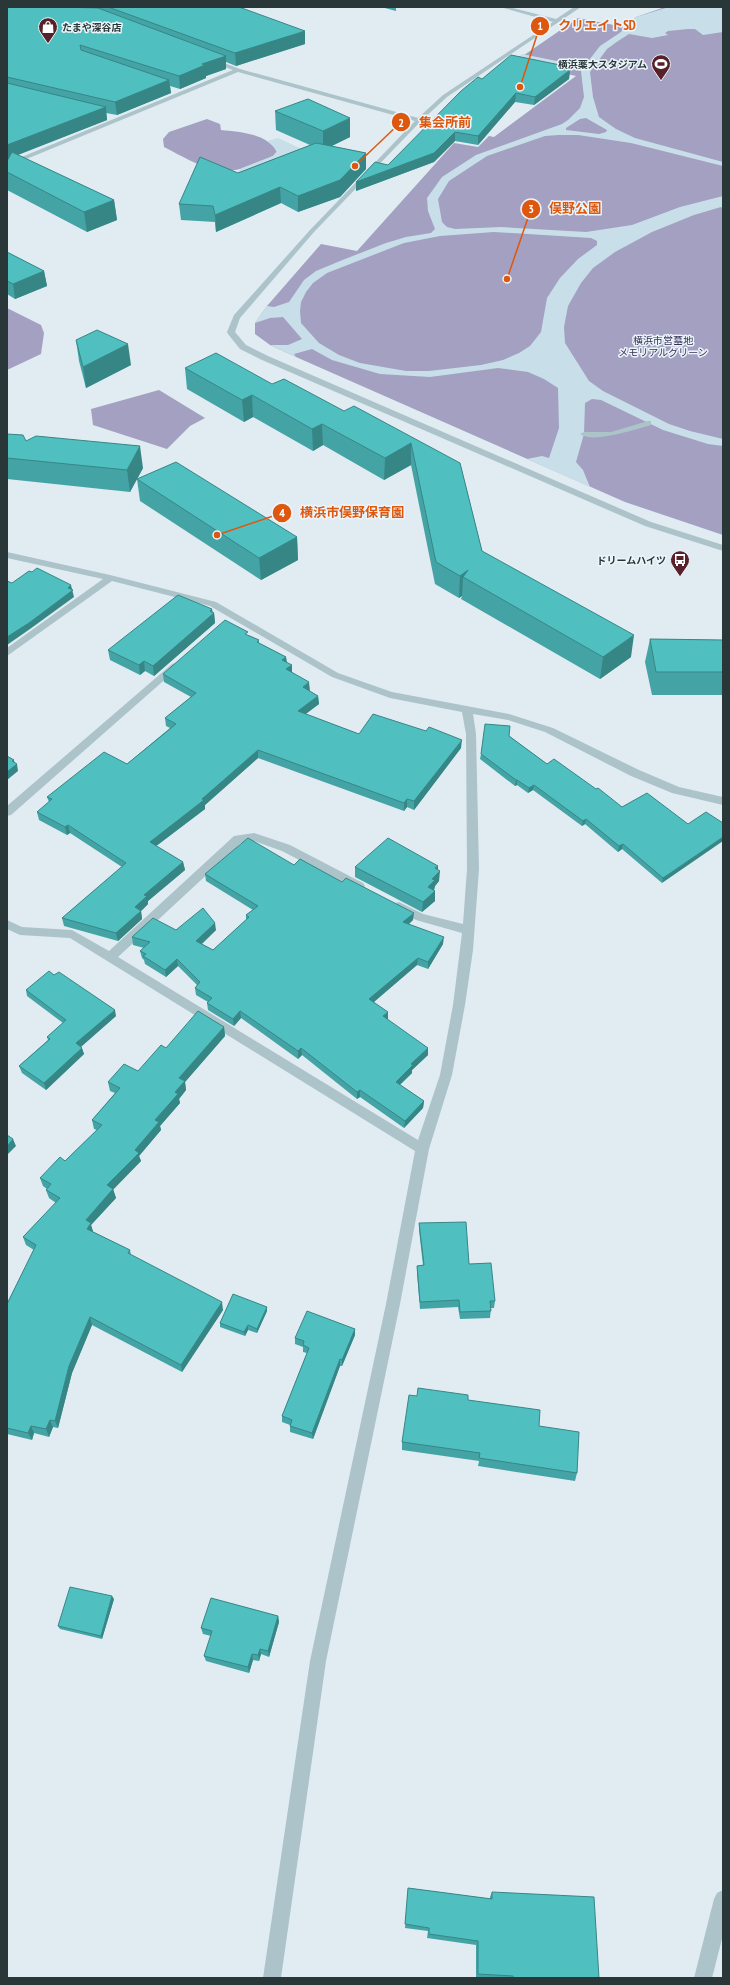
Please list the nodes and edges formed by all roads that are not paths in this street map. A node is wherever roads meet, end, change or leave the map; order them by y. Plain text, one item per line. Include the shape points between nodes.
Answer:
1 (503, 7) edge
2 (578, 7) edge
3 (556, 21) junction
4 (208, 59) edge
5 (238, 70) junction
6 (174, 90) edge
7 (181, 93) junction
8 (109, 117) edge
9 (116, 119) junction
10 (419, 120) junction
11 (7, 165) edge
12 (648, 423) dead end
13 (584, 434) dead end
14 (723, 548) edge
15 (7, 555) edge
16 (110, 578) junction
17 (7, 653) edge
18 (185, 657) edge
19 (467, 710) junction
20 (723, 801) edge
21 (7, 812) edge
22 (370, 892) edge
23 (392, 902) edge
24 (7, 924) edge
25 (469, 930) junction
26 (110, 957) junction
27 (422, 1149) junction
28 (723, 1899) edge
29 (272, 1978) edge
30 (704, 1978) edge

1 - 3 street
2 - 3 street
3 - 10 street via 447,94
4 - 5 street
5 - 7 street
5 - 10 street
6 - 7 street
7 - 9 street
8 - 9 street
9 - 11 street
10 - 14 street via 312,231 237,317 231,332 242,347 265,358 648,524
12 - 13 street via 611,434
15 - 16 street
16 - 17 street
16 - 19 street via 213,604 230,618 335,675 390,695
18 - 21 street
19 - 20 street via 509,717 549,730 635,773 676,790
19 - 25 street via 472,749
22 - 26 street via 286,848 254,837 238,838
23 - 25 street via 420,917
24 - 26 street via 20,931 72,934
25 - 27 street via 450,1058
26 - 27 street
27 - 29 street via 393,1304 318,1661
28 - 30 street

